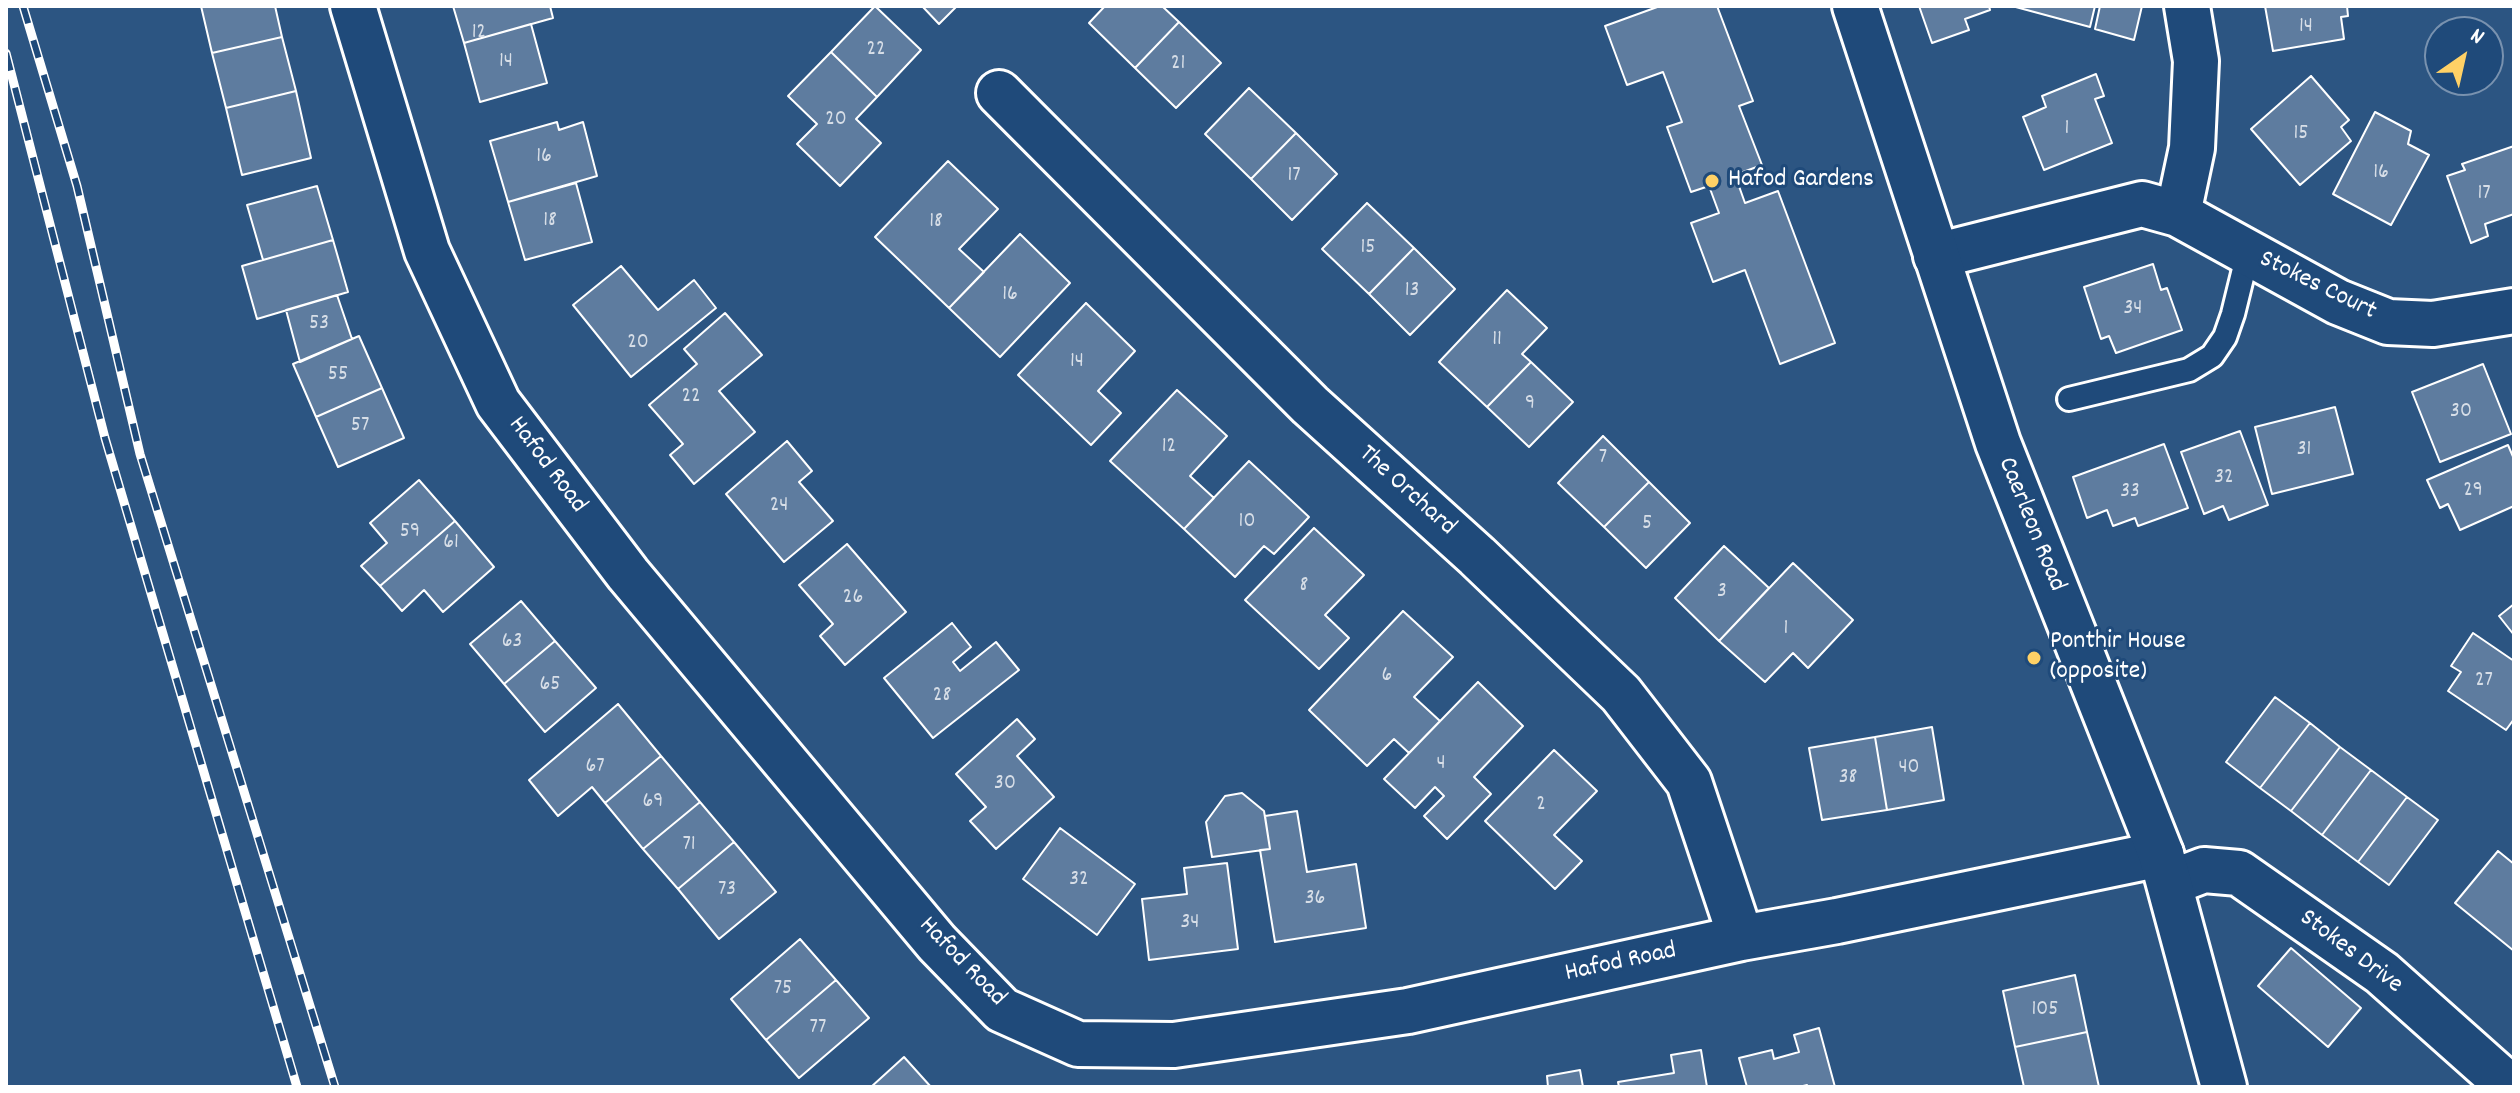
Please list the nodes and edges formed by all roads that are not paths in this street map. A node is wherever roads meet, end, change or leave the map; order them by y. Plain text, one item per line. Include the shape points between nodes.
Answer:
1 (353, 6) edge
2 (1855, 6) edge
3 (2187, 6) edge
4 (999, 93) dead end
5 (2178, 214) junction
6 (2248, 253) junction
7 (1936, 256) junction
8 (2514, 311) edge
9 (2069, 399) dead end
10 (2165, 868) junction
11 (1741, 938) junction
12 (2224, 1087) edge
13 (2510, 1087) edge

1 - 11 street, Hafod Road via 427,251 498,403 628,574 937,943 1002,1010 1078,1044 1174,1045 1408,1011
2 - 7 street, Caerleon Road
3 - 5 street via 2196,61 2192,148
4 - 11 street, The Orchard via 1310,405 1621,694 1689,782
5 - 6 street, Stokes Court
5 - 7 street, Stokes Court via 2142,204
6 - 8 street, Stokes Court via 2338,302 2388,322 2433,324
6 - 9 lane via 2229,326 2212,356 2189,370
7 - 10 street, Caerleon Road via 1998,443
10 - 11 street, Hafod Road
10 - 12 street, Caerleon Road
10 - 13 street, Stokes Drive via 2239,873 2382,973

